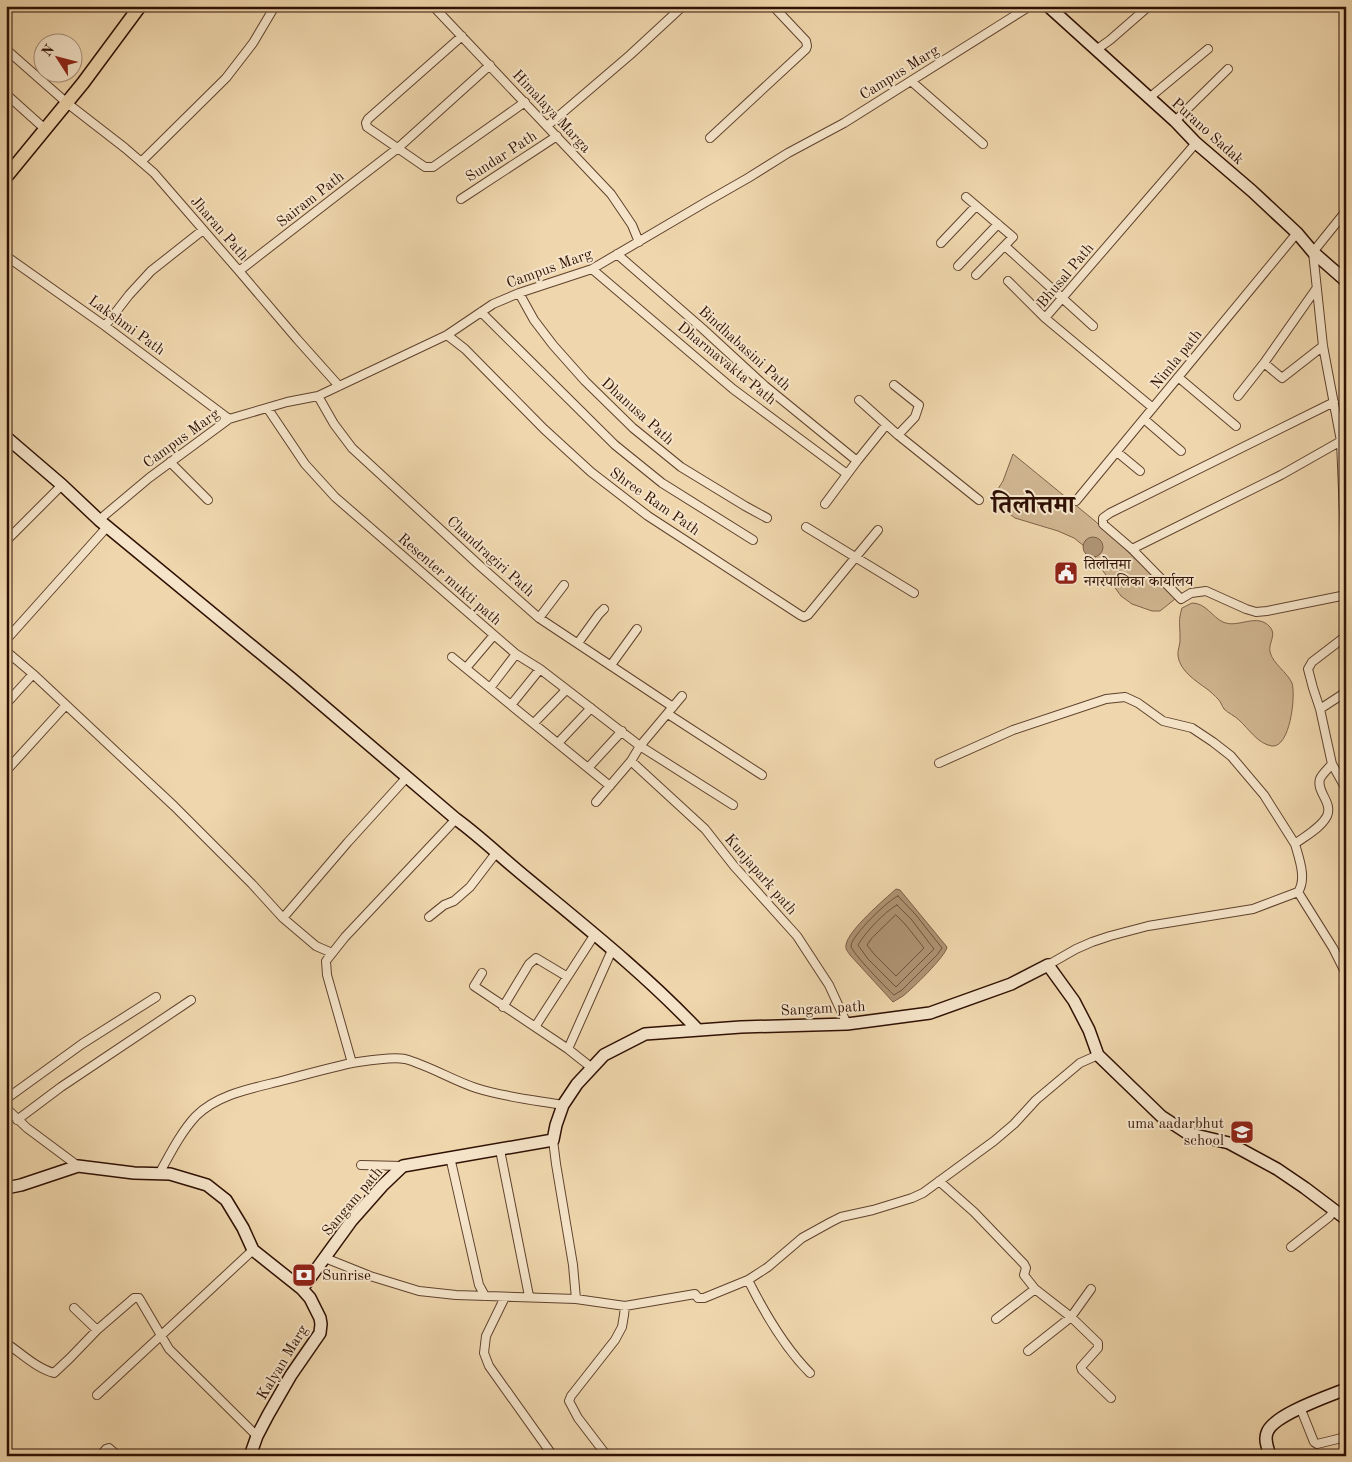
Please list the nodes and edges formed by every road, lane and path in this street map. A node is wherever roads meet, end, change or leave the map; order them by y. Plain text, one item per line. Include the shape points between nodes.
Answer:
1 (140, 6) edge
2 (275, 6) edge
3 (433, 6) edge
4 (683, 6) edge
5 (774, 6) edge
6 (1030, 6) edge
7 (1048, 6) edge
8 (1149, 6) edge
9 (462, 36) junction
10 (1208, 49) dead end
11 (1096, 50) junction
12 (8, 51) dead end
13 (490, 66) junction
14 (1228, 69) dead end
15 (911, 81) junction
16 (6, 94) edge
17 (1149, 98) junction
18 (524, 102) junction
19 (67, 103) junction
20 (1175, 121) junction
21 (547, 126) junction
22 (45, 129) junction
23 (557, 136) junction
24 (710, 138) dead end
25 (1196, 143) junction
26 (983, 144) dead end
27 (398, 148) junction
28 (141, 162) junction
29 (6, 177) edge
30 (966, 197) dead end
31 (461, 198) dead end
32 (976, 206) junction
33 (1346, 211) edge
34 (998, 224) junction
35 (203, 230) junction
36 (1297, 233) junction
37 (639, 242) junction
38 (941, 243) dead end
39 (1005, 246) junction
40 (1313, 252) junction
41 (617, 254) junction
42 (6, 256) edge
43 (958, 266) dead end
44 (592, 269) junction
45 (240, 271) junction
46 (976, 275) dead end
47 (1008, 281) dead end
48 (1346, 281) edge
49 (1316, 289) junction
50 (519, 293) junction
51 (1061, 298) junction
52 (481, 312) junction
53 (1044, 318) junction
54 (105, 326) junction
55 (1093, 326) dead end
56 (447, 336) junction
57 (1323, 346) junction
58 (1264, 363) junction
59 (1178, 377) junction
60 (894, 385) dead end
61 (339, 386) junction
62 (318, 396) junction
63 (1238, 396) dead end
64 (859, 400) dead end
65 (1334, 402) junction
66 (268, 408) junction
67 (1153, 408) junction
68 (229, 419) junction
69 (1144, 419) junction
70 (886, 425) junction
71 (1236, 426) dead end
72 (898, 435) junction
73 (6, 438) edge
74 (1341, 441) junction
75 (1181, 451) dead end
76 (1117, 452) junction
77 (857, 461) junction
78 (170, 462) junction
79 (1140, 471) dead end
80 (847, 474) junction
81 (62, 485) junction
82 (208, 500) dead end
83 (979, 500) dead end
84 (1076, 502) dead end
85 (825, 504) dead end
86 (767, 518) dead end
87 (103, 524) junction
88 (806, 527) dead end
89 (878, 530) dead end
90 (753, 540) dead end
91 (6, 541) edge
92 (1132, 549) junction
93 (856, 558) junction
94 (1346, 562) edge
95 (564, 585) dead end
96 (914, 593) dead end
97 (1346, 595) edge
98 (604, 609) dead end
99 (539, 618) junction
100 (637, 629) dead end
101 (494, 635) junction
102 (1346, 636) edge
103 (6, 640) edge
104 (578, 643) junction
105 (6, 651) edge
106 (516, 654) junction
107 (452, 657) dead end
108 (611, 665) junction
109 (466, 668) junction
110 (540, 669) junction
111 (33, 674) junction
112 (490, 688) junction
113 (566, 690) junction
114 (1346, 692) edge
115 (682, 696) dead end
116 (6, 704) edge
117 (66, 705) junction
118 (511, 705) junction
119 (591, 708) junction
120 (1320, 709) junction
121 (671, 710) junction
122 (534, 724) junction
123 (622, 731) junction
124 (558, 743) junction
125 (640, 746) junction
126 (631, 761) junction
127 (939, 763) dead end
128 (1332, 764) junction
129 (588, 768) junction
130 (6, 771) edge
131 (762, 775) dead end
132 (406, 776) junction
133 (610, 786) junction
134 (1346, 788) edge
135 (596, 802) dead end
136 (734, 806) dead end
137 (456, 819) junction
138 (1295, 844) junction
139 (496, 853) junction
140 (1298, 892) junction
141 (429, 917) dead end
142 (283, 918) junction
143 (595, 934) junction
144 (612, 950) junction
145 (332, 953) junction
146 (1048, 965) junction
147 (482, 973) dead end
148 (1346, 974) edge
149 (566, 976) junction
150 (156, 997) dead end
151 (191, 1000) dead end
152 (504, 1007) junction
153 (847, 1024) junction
154 (535, 1027) junction
155 (698, 1030) junction
156 (568, 1049) junction
157 (1098, 1055) junction
158 (352, 1063) junction
159 (592, 1068) junction
160 (6, 1099) edge
161 (563, 1105) junction
162 (6, 1108) edge
163 (17, 1120) junction
164 (553, 1140) junction
165 (500, 1150) junction
166 (450, 1157) junction
167 (361, 1165) dead end
168 (78, 1166) junction
169 (403, 1166) junction
170 (159, 1174) junction
171 (939, 1181) junction
172 (6, 1188) edge
173 (1346, 1206) edge
174 (1334, 1211) junction
175 (1346, 1219) edge
176 (1291, 1247) dead end
177 (253, 1250) junction
178 (324, 1258) junction
179 (748, 1280) junction
180 (302, 1289) junction
181 (1035, 1289) junction
182 (1091, 1289) dead end
183 (485, 1296) junction
184 (529, 1296) junction
185 (505, 1297) junction
186 (576, 1299) junction
187 (625, 1306) junction
188 (74, 1308) dead end
189 (1071, 1318) junction
190 (996, 1319) dead end
191 (97, 1330) junction
192 (160, 1337) junction
193 (6, 1343) edge
194 (1028, 1351) dead end
195 (810, 1373) dead end
196 (1346, 1389) edge
197 (97, 1394) dead end
198 (1111, 1398) dead end
199 (1300, 1407) junction
200 (257, 1436) junction
201 (1346, 1438) edge
202 (604, 1452) dead end
203 (100, 1456) edge
204 (118, 1456) edge
205 (250, 1456) edge
206 (553, 1456) edge
207 (1270, 1456) edge

1 - 19 main road
2 - 28 street via 226,78
3 - 9 street, Himalaya Marga
4 - 21 street
5 - 24 street via 806,41 806,49
6 - 15 street, Campus Marg
7 - 11 street, Purano Sadak
8 - 11 street
9 - 13 street, Himalaya Marga
9 - 27 street via 368,119 367,127
10 - 17 street
11 - 17 street, Purano Sadak
12 - 19 street, Jharan Path
13 - 18 street, Himalaya Marga
13 - 27 street, Sairam Path
14 - 20 street
15 - 26 street
15 - 37 street, Campus Marg
16 - 22 street
17 - 20 street, Purano Sadak
18 - 21 street, Himalaya Marga
18 - 27 street via 433,167 425,167
19 - 22 main road
19 - 28 street, Jharan Path
20 - 25 street, Purano Sadak
21 - 23 street, Himalaya Marga
22 - 29 main road
23 - 31 street, Sundar Path
23 - 37 street, Himalaya Marga via 611,194 632,225
25 - 36 street, Purano Sadak
25 - 51 street, Bhusal Path
27 - 45 street, Sairam Path
28 - 35 street, Jharan Path
30 - 32 street
32 - 34 street
32 - 38 street
33 - 40 street
34 - 39 street via 1013,237
34 - 43 street
35 - 45 street, Jharan Path
35 - 54 street via 151,271
36 - 40 street, Purano Sadak
36 - 59 street, Nimla path
37 - 41 street, Campus Marg
39 - 46 street
39 - 51 street
40 - 48 street, Purano Sadak
40 - 49 street
41 - 44 street, Campus Marg
41 - 77 street, Bindhabasini Path via 765,386
42 - 54 street, Lakshmi Path
44 - 50 street, Campus Marg
44 - 80 street, Dharmavakta Path via 733,389
45 - 61 street, Jharan Path
47 - 53 street
49 - 57 street
49 - 58 street
50 - 52 street, Campus Marg
50 - 86 street, Dhanusa Path via 553,345 633,428 681,466
51 - 53 street, Bhusal Path
51 - 55 street
52 - 56 street, Campus Marg
52 - 90 street via 615,446 662,483
53 - 67 street, Bhusal Path
54 - 68 street, Lakshmi Path
56 - 61 street, Campus Marg
56 - 93 street, Shree Ram Path via 465,349 591,472 648,516 800,615 808,615
57 - 58 street via 1282,378
57 - 65 street
58 - 63 street
59 - 67 street, Nimla path
59 - 71 street
60 - 72 street via 919,405 915,417
61 - 62 street, Campus Marg
62 - 66 street, Campus Marg
62 - 99 street, Chandragiri Path via 352,448
64 - 70 street
65 - 74 street
65 - 92 street via 1103,518 1103,524
66 - 68 street, Campus Marg
66 - 101 street, Resenter mukti path via 305,464 336,497
67 - 69 street, Nimla path
68 - 78 street, Campus Marg
69 - 75 street
69 - 76 street, Nimla path
70 - 72 street
70 - 77 street
72 - 83 street
73 - 81 street
74 - 92 street via 1281,475
74 - 94 street
76 - 79 street
76 - 84 street, Nimla path
77 - 80 street
78 - 82 street
78 - 87 street, Campus Marg via 149,478
80 - 85 street
81 - 87 street
81 - 91 street
87 - 103 street, Campus Marg
87 - 132 street
88 - 93 street
89 - 93 street, Shree Ram Path
92 - 97 street via 1181,600 1191,593 1206,591 1256,612 1267,612
93 - 96 street
95 - 99 street
98 - 104 street
99 - 104 street, Chandragiri Path
100 - 108 street
101 - 106 street, Resenter mukti path
101 - 109 street
102 - 120 street via 1309,665
104 - 108 street, Chandragiri Path
105 - 111 street
106 - 110 street, Resenter mukti path
106 - 112 street
107 - 109 street
108 - 121 street, Chandragiri Path
109 - 112 street
110 - 113 street, Resenter mukti path
110 - 118 street
111 - 116 street
111 - 117 street
112 - 118 street
113 - 119 street, Resenter mukti path
113 - 122 street
114 - 120 street
115 - 121 street
117 - 130 street
117 - 142 street via 174,806
118 - 122 street
119 - 123 street, Resenter mukti path
119 - 124 street
120 - 128 street
121 - 125 street
121 - 131 street, Chandragiri Path
122 - 124 street
123 - 125 street, Resenter mukti path
123 - 129 street
124 - 129 street
125 - 126 street
125 - 136 street, Resenter mukti path
126 - 133 street
126 - 153 street, Kunjapark path via 705,829 797,936 829,985
127 - 138 street via 1013,730 1106,699 1125,697 1163,721 1192,728 1231,756 1264,795
128 - 134 street
128 - 138 street via 1319,784 1329,807 1328,815
129 - 133 street
132 - 137 street
132 - 142 street
133 - 135 street
137 - 139 street
137 - 145 street
138 - 140 street via 1302,883
139 - 141 street via 470,887
139 - 143 street
140 - 146 street via 1253,909 1148,926 1101,939
140 - 148 street
142 - 145 street via 316,946
143 - 144 street
143 - 149 street
144 - 155 street via 662,993
144 - 156 street
145 - 158 street via 326,961 327,975
146 - 153 street, Sangam path via 1011,984 930,1013
146 - 157 street via 1074,1000 1090,1030
147 - 152 street via 474,986
149 - 152 street via 536,958 529,964
149 - 154 street
150 - 160 street via 82,1044
151 - 163 street
152 - 154 street
153 - 155 street, Sangam path
154 - 156 street
155 - 159 street, Sangam path via 645,1034 604,1055
156 - 159 street
157 - 171 street via 1080,1063 994,1141
157 - 174 street via 1162,1116 1187,1133 1229,1143 1305,1188
158 - 161 street via 403,1059 485,1091
158 - 170 street via 246,1090 212,1104 197,1114
159 - 161 street, Sangam path
161 - 164 street, Sangam path
162 - 163 street
163 - 168 street
164 - 165 street, Sangam path
164 - 186 street
165 - 166 street, Sangam path
165 - 184 street
166 - 169 street, Sangam path
166 - 183 street via 479,1285
167 - 169 street
168 - 170 street, Kalyan Marg
168 - 172 street
169 - 178 street, Sangam path via 352,1220
170 - 177 street, Kalyan Marg via 207,1185 226,1200
171 - 179 street via 912,1198 831,1222 802,1238
171 - 181 street via 1024,1264 1024,1276
173 - 174 street
174 - 175 street
174 - 176 street
177 - 180 street, Kalyan Marg
177 - 192 street
178 - 180 street, Sangam path
178 - 183 street via 419,1291
179 - 187 street via 704,1298 695,1294
179 - 195 street via 785,1342
180 - 200 street, Kalyan Marg via 320,1318 320,1333 291,1375
181 - 189 street
181 - 190 street
182 - 189 street
183 - 185 street
184 - 185 street
184 - 186 street
185 - 206 street via 486,1336 484,1353 489,1366
186 - 187 street
187 - 202 street via 622,1326 615,1340 569,1401
188 - 191 street
189 - 194 street
189 - 198 street via 1099,1346 1082,1364 1082,1370
191 - 192 street via 136,1297 142,1302
191 - 193 street via 54,1373
192 - 197 street
192 - 200 street via 174,1355
196 - 199 street
199 - 201 street via 1314,1442
199 - 207 street via 1268,1429 1266,1443
200 - 205 street, Kalyan Marg
203 - 204 street via 109,1448

